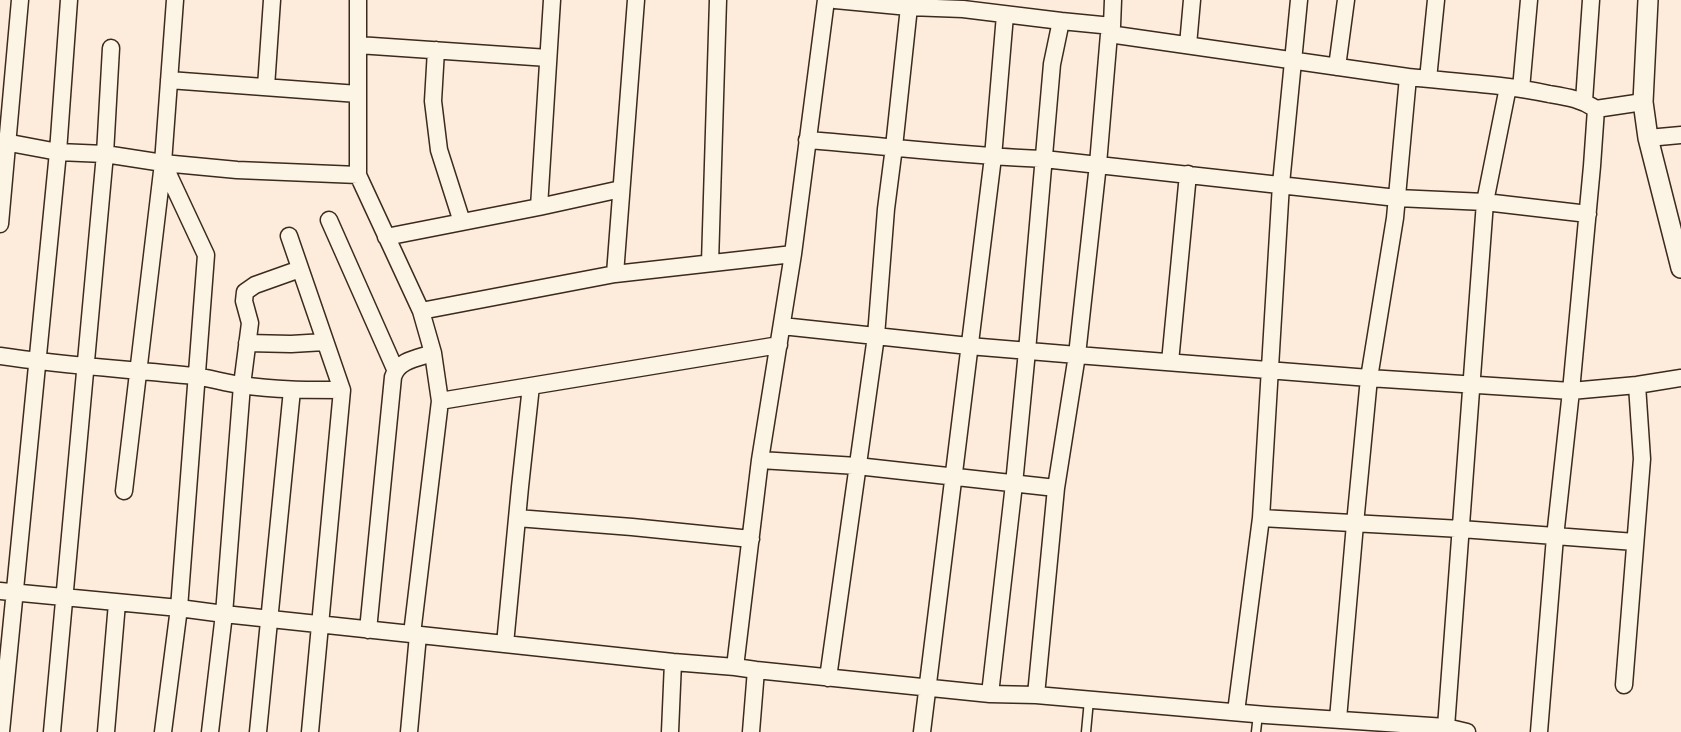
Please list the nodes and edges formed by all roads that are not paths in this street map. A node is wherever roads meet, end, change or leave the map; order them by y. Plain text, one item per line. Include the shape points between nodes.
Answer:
1 (20, 0) edge
2 (69, 0) edge
3 (175, 0) edge
4 (272, 0) edge
5 (358, 0) edge
6 (552, 0) edge
7 (636, 0) edge
8 (718, 0) edge
9 (826, 0) edge
10 (835, 0) edge
11 (1113, 0) edge
12 (1192, 0) edge
13 (1299, 0) edge
14 (1346, 0) edge
15 (1436, 0) edge
16 (1529, 0) edge
17 (1591, 0) edge
18 (1648, 0) edge
19 (909, 7) junction
20 (1005, 15) junction
21 (1061, 21) junction
22 (1111, 30) junction
23 (358, 45) junction
24 (1188, 45) junction
25 (111, 48) dead end
26 (436, 50) junction
27 (548, 58) junction
28 (1294, 60) junction
29 (1337, 67) junction
30 (1408, 77) junction
31 (1428, 79) junction
32 (169, 80) junction
33 (266, 87) junction
34 (1515, 88) junction
35 (358, 94) junction
36 (1643, 102) junction
37 (1590, 105) junction
38 (1681, 135) edge
39 (1648, 138) junction
40 (807, 140) junction
41 (4, 141) edge
42 (894, 147) junction
43 (58, 152) junction
44 (105, 154) junction
45 (993, 157) junction
46 (1044, 159) junction
47 (163, 163) junction
48 (1098, 164) junction
49 (1188, 174) junction
50 (358, 175) junction
51 (1282, 184) junction
52 (621, 189) junction
53 (1397, 198) junction
54 (1485, 202) junction
55 (539, 207) junction
56 (1588, 214) junction
57 (329, 220) dead end
58 (462, 222) junction
59 (0, 224) edge
60 (288, 236) dead end
61 (386, 237) junction
62 (793, 254) junction
63 (710, 263) junction
64 (1681, 268) edge
65 (300, 269) junction
66 (614, 274) junction
67 (421, 311) junction
68 (782, 326) junction
69 (876, 336) junction
70 (325, 342) junction
71 (247, 343) junction
72 (779, 345) junction
73 (969, 346) junction
74 (1027, 351) junction
75 (433, 353) junction
76 (1077, 355) junction
77 (0, 356) edge
78 (37, 362) junction
79 (1170, 362) junction
80 (85, 365) junction
81 (395, 369) junction
82 (1270, 370) junction
83 (138, 371) junction
84 (196, 376) junction
85 (1370, 378) junction
86 (1681, 378) edge
87 (242, 385) junction
88 (1471, 385) junction
89 (1637, 385) junction
90 (531, 386) junction
91 (292, 390) junction
92 (342, 390) junction
93 (1571, 391) junction
94 (440, 400) junction
95 (760, 460) junction
96 (857, 466) junction
97 (954, 476) junction
98 (1014, 484) junction
99 (1056, 488) junction
100 (124, 491) dead end
101 (517, 518) junction
102 (1261, 518) junction
103 (1355, 524) junction
104 (1461, 529) junction
105 (1555, 537) junction
106 (751, 539) junction
107 (1635, 542) junction
108 (8, 592) edge
109 (65, 597) junction
110 (117, 603) junction
111 (179, 608) junction
112 (224, 614) junction
113 (270, 619) junction
114 (319, 624) junction
115 (368, 630) junction
116 (415, 634) junction
117 (505, 644) junction
118 (673, 662) junction
119 (735, 667) junction
120 (756, 670) junction
121 (828, 678) junction
122 (1624, 685) dead end
123 (927, 688) junction
124 (990, 694) junction
125 (1036, 695) junction
126 (1089, 700) junction
127 (1236, 712) junction
128 (1258, 714) junction
129 (1338, 719) junction
130 (1446, 727) junction
131 (1, 732) edge
132 (52, 732) edge
133 (106, 732) edge
134 (163, 732) edge
135 (210, 732) edge
136 (258, 732) edge
137 (310, 732) edge
138 (409, 732) edge
139 (670, 732) edge
140 (751, 732) edge
141 (922, 732) edge
142 (1086, 732) edge
143 (1256, 732) edge
144 (1466, 732) edge
145 (1539, 732) edge

1 - 41 street
2 - 43 street
3 - 32 street
4 - 33 street
5 - 23 street
6 - 27 street
7 - 52 street
8 - 63 street
9 - 40 street
10 - 19 street
11 - 22 street
12 - 24 street
13 - 28 street
14 - 29 street
15 - 31 street
16 - 34 street
17 - 37 street
18 - 36 street
19 - 20 street via 963,9
19 - 42 street
20 - 21 street
20 - 45 street
21 - 22 street
21 - 46 street via 1052,64
22 - 24 street
22 - 48 street
23 - 26 street
23 - 35 street
24 - 28 street
25 - 44 street
26 - 27 street
26 - 58 street via 433,100 439,150
27 - 55 street
28 - 29 street
28 - 51 street
29 - 30 street
30 - 31 street
30 - 53 street
31 - 34 street
32 - 33 street
32 - 47 street
33 - 35 street
34 - 37 street
34 - 54 street
35 - 50 street
36 - 37 street
36 - 39 street
37 - 56 street
38 - 39 street
39 - 64 street
40 - 42 street
40 - 62 street
41 - 43 street
41 - 59 street
42 - 45 street
42 - 69 street via 886,209
43 - 44 street
43 - 78 street
44 - 47 street
44 - 80 street
45 - 46 street
45 - 73 street
46 - 48 street
46 - 74 street
47 - 50 street via 238,170
47 - 83 street
47 - 84 street via 206,255
48 - 49 street
48 - 76 street
49 - 51 street
49 - 79 street
50 - 61 street
51 - 53 street
51 - 82 street
52 - 55 street
52 - 66 street
53 - 54 street
53 - 85 street
54 - 56 street
54 - 88 street
55 - 58 street
56 - 93 street
57 - 81 street
58 - 61 street
60 - 65 street
61 - 67 street
62 - 63 street
62 - 68 street
63 - 66 street
65 - 70 street
65 - 71 street via 255,285 245,292 244,301 250,323
66 - 67 street
67 - 75 street
68 - 69 street
68 - 72 street
69 - 73 street
69 - 96 street
70 - 71 street
70 - 92 street
71 - 87 street
72 - 90 street
72 - 95 street
73 - 74 street
73 - 97 street
74 - 76 street
74 - 98 street
75 - 81 street via 401,364
75 - 94 street
76 - 79 street
76 - 99 street
77 - 78 street
78 - 80 street
78 - 108 street
79 - 82 street
80 - 83 street
80 - 109 street
81 - 115 street
82 - 85 street
82 - 102 street
83 - 84 street
83 - 100 street
84 - 87 street
84 - 111 street
85 - 88 street
85 - 103 street
86 - 89 street
87 - 91 street
87 - 112 street
88 - 93 street
88 - 104 street
89 - 93 street
89 - 107 street via 1642,459
90 - 94 street
90 - 101 street
91 - 92 street
91 - 113 street
92 - 114 street
93 - 105 street
94 - 116 street
95 - 96 street
95 - 106 street
96 - 97 street
96 - 121 street
97 - 98 street
97 - 123 street
98 - 99 street
98 - 124 street
99 - 125 street
101 - 106 street
101 - 117 street
102 - 103 street
102 - 127 street
103 - 104 street
103 - 129 street
104 - 105 street
104 - 130 street
105 - 107 street
105 - 145 street
106 - 119 street
107 - 122 street
108 - 109 street
108 - 131 street
109 - 110 street
109 - 132 street
110 - 111 street
110 - 133 street
111 - 112 street
111 - 134 street
112 - 113 street
112 - 135 street
113 - 114 street
113 - 136 street
114 - 115 street
114 - 137 street
115 - 116 street
116 - 117 street
116 - 138 street
117 - 118 street
118 - 119 street
118 - 139 street
119 - 120 street
120 - 121 street
120 - 140 street
121 - 123 street
123 - 124 street
123 - 141 street
124 - 125 street
125 - 126 street
126 - 127 street
126 - 142 lane
127 - 128 street
128 - 129 street
128 - 143 lane
129 - 130 street
130 - 144 street

